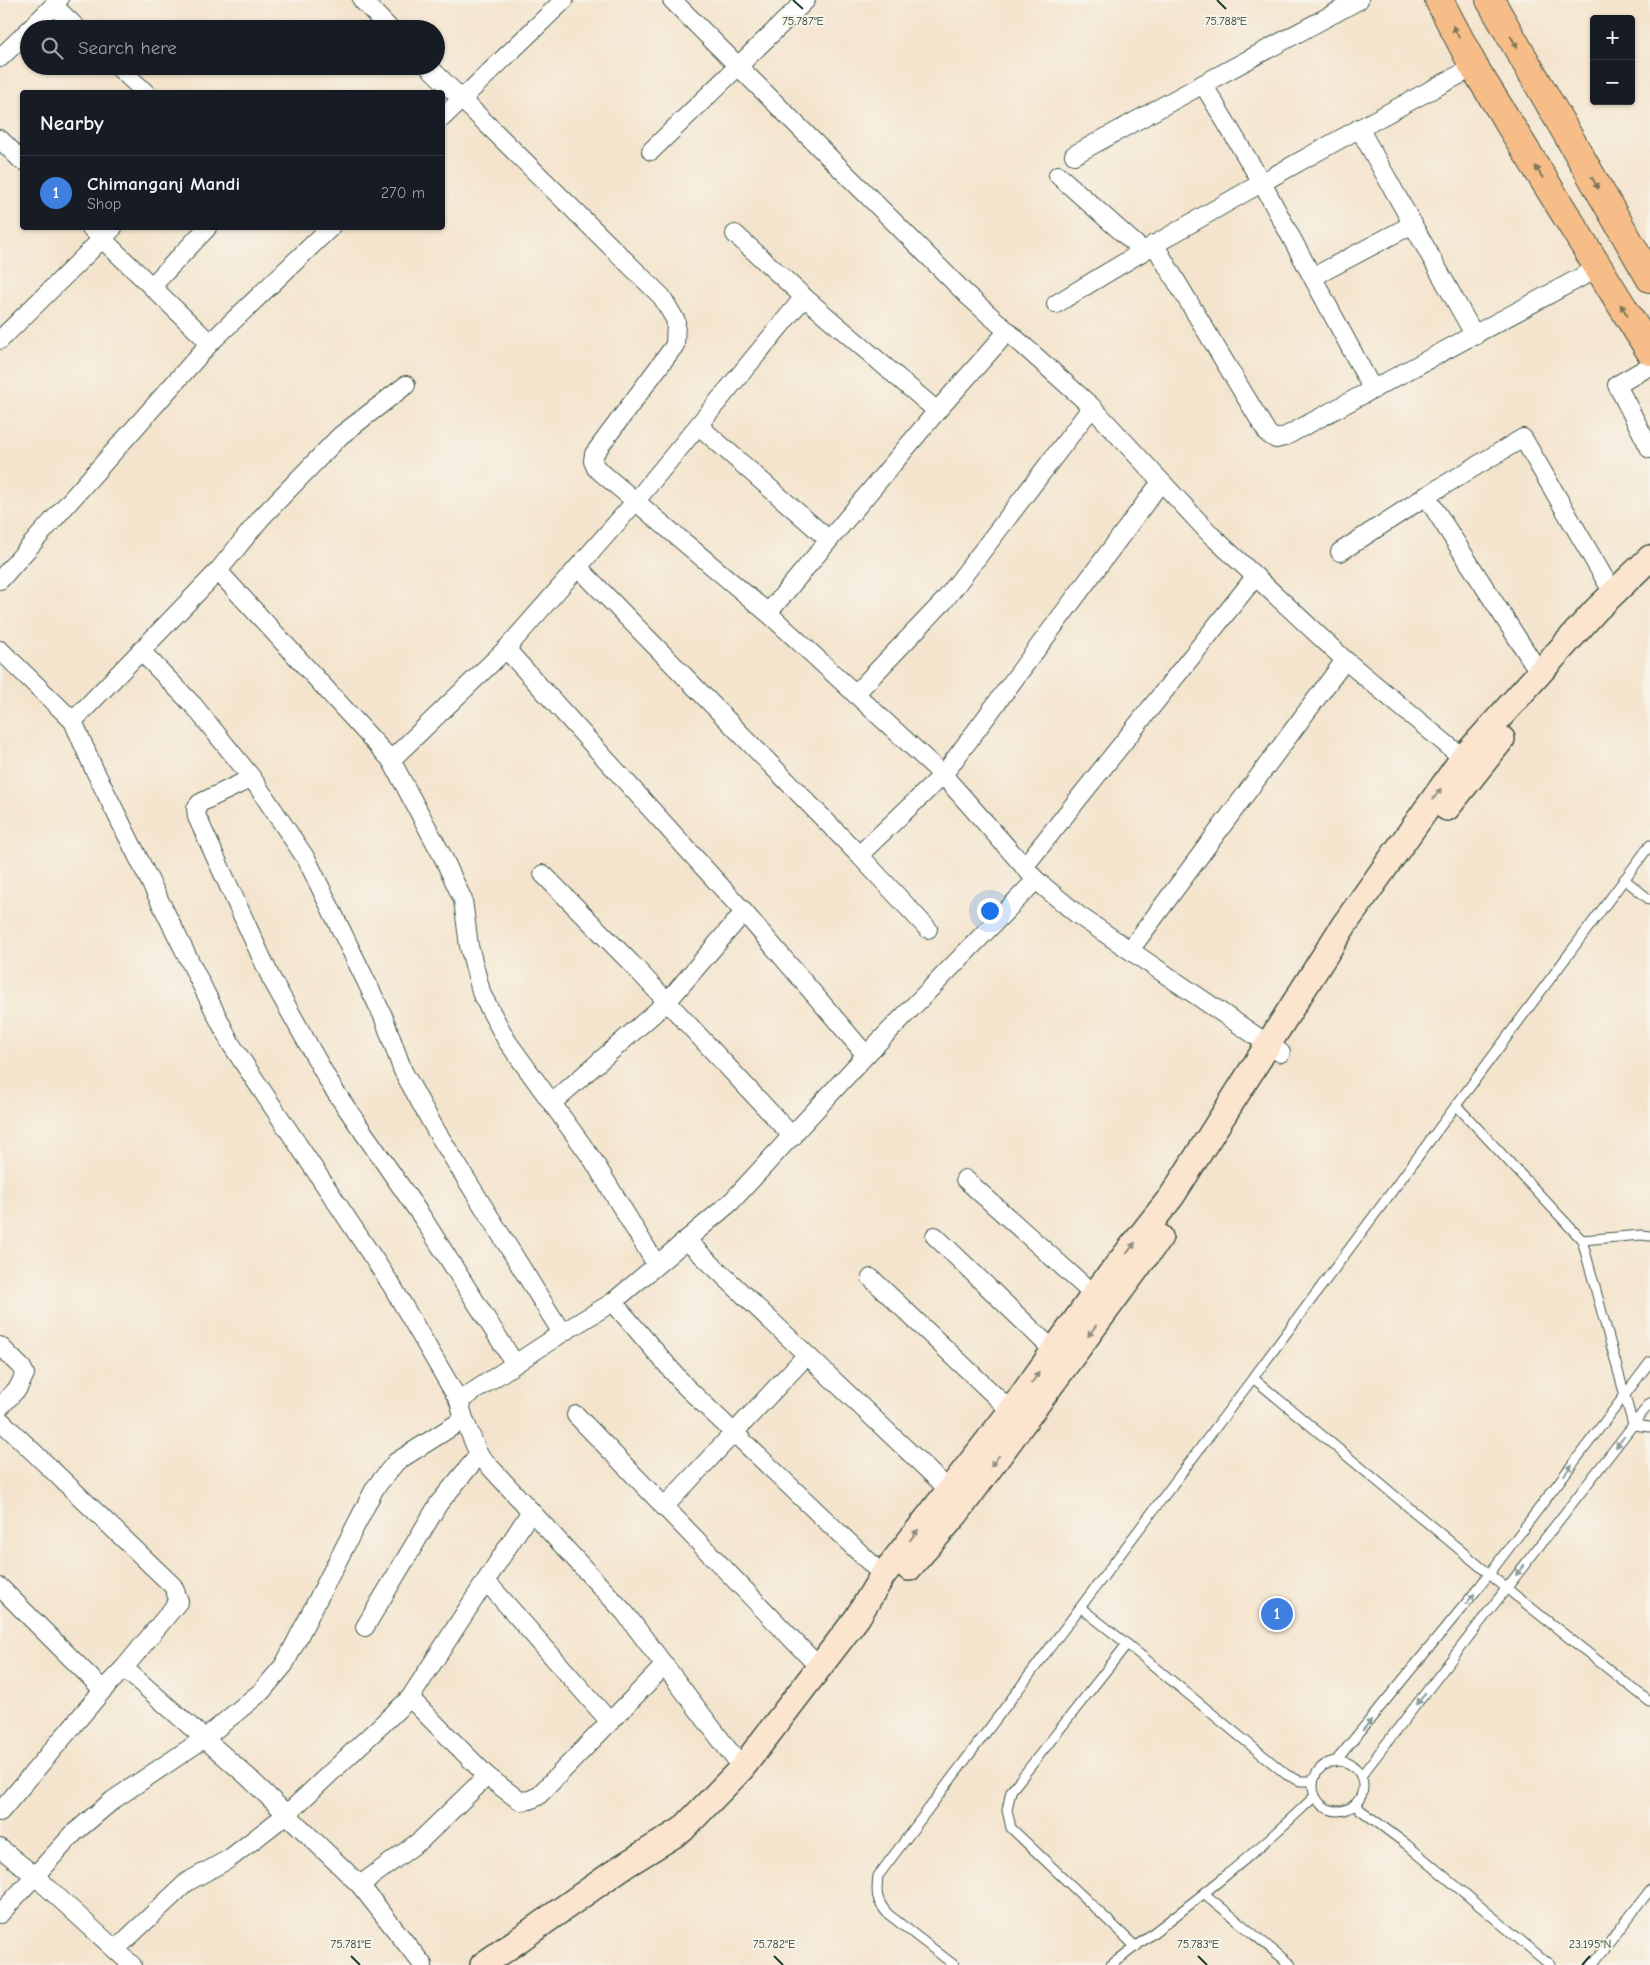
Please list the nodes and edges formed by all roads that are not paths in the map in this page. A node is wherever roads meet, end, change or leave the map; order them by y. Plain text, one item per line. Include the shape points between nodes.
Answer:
1 (362, 0) edge
2 (564, 0) edge
3 (672, 0) edge
4 (806, 0) edge
5 (1359, 0) edge
6 (1439, 0) edge
7 (1492, 0) edge
8 (56, 3) edge
9 (38, 20) edge
10 (70, 20) edge
11 (381, 20) edge
12 (20, 38) edge
13 (0, 58) edge
14 (738, 66) junction
15 (1474, 67) junction
16 (127, 75) edge
17 (437, 75) edge
18 (1203, 84) junction
19 (143, 90) edge
20 (461, 100) junction
21 (445, 115) edge
22 (1359, 128) junction
23 (0, 139) edge
24 (651, 151) dead end
25 (1074, 155) dead end
26 (20, 159) edge
27 (1058, 175) dead end
28 (1262, 182) junction
29 (1413, 224) junction
30 (205, 230) edge
31 (328, 230) edge
32 (102, 231) edge
33 (735, 234) dead end
34 (1149, 247) junction
35 (1598, 268) junction
36 (1313, 277) junction
37 (1650, 278) edge
38 (152, 286) junction
39 (804, 297) junction
40 (1056, 304) dead end
41 (1008, 331) junction
42 (1, 336) edge
43 (1475, 336) junction
44 (210, 343) junction
45 (1650, 351) edge
46 (1650, 366) edge
47 (406, 385) dead end
48 (1373, 390) junction
49 (1092, 407) junction
50 (937, 411) junction
51 (699, 426) junction
52 (1650, 449) edge
53 (1161, 482) junction
54 (1426, 496) junction
55 (635, 502) junction
56 (829, 540) junction
57 (1340, 552) dead end
58 (1650, 558) edge
59 (578, 567) junction
60 (218, 571) junction
61 (1650, 575) edge
62 (1255, 577) junction
63 (0, 580) edge
64 (1613, 593) junction
65 (768, 613) junction
66 (506, 649) junction
67 (0, 650) edge
68 (142, 652) junction
69 (1345, 660) junction
70 (1539, 672) junction
71 (855, 694) junction
72 (73, 721) junction
73 (1463, 758) junction
74 (391, 760) junction
75 (943, 775) junction
76 (252, 778) junction
77 (1650, 845) edge
78 (859, 855) junction
79 (1030, 873) junction
80 (543, 874) dead end
81 (1624, 878) junction
82 (1650, 900) edge
83 (744, 912) junction
84 (928, 929) dead end
85 (1130, 950) junction
86 (666, 1002) junction
87 (1274, 1049) junction
88 (866, 1055) junction
89 (552, 1103) junction
90 (1456, 1105) junction
91 (793, 1137) junction
92 (965, 1178) dead end
93 (935, 1236) dead end
94 (1650, 1236) edge
95 (686, 1240) junction
96 (1582, 1240) junction
97 (656, 1264) junction
98 (871, 1278) dead end
99 (613, 1302) junction
100 (1101, 1302) junction
101 (562, 1333) junction
102 (0, 1346) edge
103 (1054, 1351) junction
104 (806, 1356) junction
105 (1650, 1362) edge
106 (515, 1364) junction
107 (1253, 1378) junction
108 (1625, 1395) junction
109 (459, 1401) junction
110 (1650, 1403) edge
111 (0, 1406) edge
112 (1011, 1411) junction
113 (576, 1415) dead end
114 (464, 1419) junction
115 (0, 1420) edge
116 (1633, 1425) junction
117 (1650, 1427) edge
118 (734, 1432) junction
119 (479, 1455) junction
120 (949, 1490) junction
121 (664, 1507) junction
122 (531, 1511) junction
123 (1490, 1573) junction
124 (883, 1575) junction
125 (486, 1581) junction
126 (0, 1587) edge
127 (1506, 1588) junction
128 (1081, 1608) junction
129 (856, 1618) junction
130 (365, 1627) dead end
131 (1127, 1644) junction
132 (664, 1665) junction
133 (818, 1666) junction
134 (124, 1668) junction
135 (103, 1690) junction
136 (410, 1698) junction
137 (1650, 1702) edge
138 (610, 1722) junction
139 (205, 1738) junction
140 (1335, 1762) junction
141 (742, 1768) junction
142 (487, 1776) junction
143 (1361, 1776) junction
144 (1313, 1781) junction
145 (1315, 1796) junction
146 (1354, 1805) junction
147 (0, 1812) edge
148 (287, 1814) junction
149 (0, 1848) edge
150 (35, 1876) junction
151 (360, 1885) junction
152 (1650, 1890) edge
153 (1206, 1894) junction
154 (0, 1914) edge
155 (1136, 1947) junction
156 (116, 1949) junction
157 (132, 1965) edge
158 (423, 1965) edge
159 (484, 1965) edge
160 (954, 1965) edge
161 (1111, 1965) edge
162 (1291, 1965) edge
163 (1550, 1965) edge
164 (1592, 1965) edge

1 - 11 street
2 - 20 street
3 - 14 street
4 - 14 street
5 - 18 street
15 -> 6 main road
7 -> 37 main road
8 - 9 street
8 - 10 street
12 - 13 street
14 - 24 street
14 - 41 street via 967,295
15 - 22 street
35 -> 15 main road
16 - 19 street
17 - 20 street
18 - 25 street
18 - 28 street
20 - 21 street
20 - 55 street via 662,297 676,321 675,345 594,454 596,468
22 - 28 street
22 - 29 street
23 - 26 street
27 - 34 street
28 - 34 street
28 - 36 street
29 - 36 street
29 - 43 street
30 - 38 street
31 - 44 street
32 - 38 street
32 - 42 street
33 - 39 street
34 - 40 street
34 - 48 street via 1268,434 1276,439 1284,437
35 - 43 street
45 -> 35 main road
36 - 48 street
38 - 44 street
39 - 50 street
39 - 51 street
41 - 49 street
41 - 50 street
43 - 48 street
44 - 63 street
46 - 52 street via 1617,385
47 - 60 street via 340,436 261,518
49 - 53 street
49 - 71 street via 944,601
50 - 56 street
51 - 55 street
51 - 56 street
53 - 62 street
53 - 75 street
54 - 57 street
54 - 64 street via 1523,438
54 - 70 street
55 - 59 street
55 - 65 street
56 - 65 street
58 - 64 street
59 - 66 street
59 - 78 street
60 - 68 street
60 - 74 street
61 - 87 street via 1499,742 1417,846
62 - 69 street
62 - 79 street
64 - 70 street
65 - 71 street
66 - 74 street
66 - 83 street
67 - 72 street
68 - 72 street
68 - 76 street via 194,706
69 - 73 street
69 - 85 street
70 - 73 street
71 - 75 street
72 - 109 street via 93,768 230,1044 392,1286
87 -> 73 street via 1344,925
74 - 89 street via 463,900 469,946 482,995 506,1041
75 - 78 street
75 - 79 street
76 - 101 street via 307,860 383,1016 404,1071 435,1129
76 - 106 street via 200,803 196,808 197,817 271,978 332,1087 422,1217
77 - 81 lane
78 - 84 street
79 - 85 street via 1078,915
79 - 88 street
80 - 86 street
81 - 82 lane
81 - 90 lane
83 - 86 street
83 - 88 street
85 - 87 street
86 - 89 street
86 - 91 street
87 - 100 street
88 - 91 street
89 - 97 street via 593,1160
90 - 96 lane
90 - 107 lane
91 - 95 street via 731,1202
92 - 100 street
93 - 103 street
94 - 96 lane
95 - 97 street
95 - 104 street
96 - 108 lane
97 - 99 street
98 - 112 street
99 - 101 street
99 - 118 street via 685,1386
100 - 103 street
100 -> 129 street via 956,1514 890,1588
101 - 106 street
102 - 111 street via 24,1374 18,1388
112 -> 103 street
104 - 118 street
104 - 120 street
105 - 108 lane
106 - 109 street
107 - 123 lane
107 - 128 lane
108 - 116 lane
123 -> 108 lane
109 - 114 street
110 - 116 lane
112 - 120 street
113 - 121 street
114 - 119 street
114 - 139 street via 396,1462 375,1488 284,1665 262,1691
115 - 134 street via 173,1586 179,1601
116 - 117 lane
116 -> 127 lane
118 - 121 street
118 - 124 street
119 - 122 street
119 - 130 street via 439,1503
124 -> 120 street
121 - 133 street
122 - 125 street
122 - 132 street via 625,1613
123 - 127 lane
140 -> 123 lane
124 - 129 street
125 - 136 street
125 - 138 street
126 - 135 street
127 - 137 lane
127 -> 143 lane
128 - 131 lane
128 - 160 lane via 878,1876 876,1894 879,1904
129 - 133 street
131 - 144 lane via 1287,1775 1300,1782
131 - 155 lane via 1012,1791 1006,1810 1011,1828
132 - 138 street
132 - 141 street
133 - 141 street
134 - 135 street
134 - 139 street
135 - 147 street
136 - 142 street
136 - 148 street
138 - 142 street via 538,1796 530,1800 520,1800
139 - 148 street
139 - 150 street via 113,1800 74,1833
140 - 143 lane via 1350,1765
140 - 144 lane via 1321,1768
141 - 159 street via 682,1830 622,1866
142 - 151 street via 421,1840
143 - 146 lane via 1362,1792
144 - 145 lane
145 - 146 lane via 1332,1811 1348,1810
145 - 153 lane
146 - 163 lane via 1406,1844
148 - 151 street
148 - 156 street via 229,1859 187,1882
149 - 150 street
150 - 154 street
150 - 156 street
151 - 158 street
152 - 164 lane
153 - 155 lane
153 - 162 lane
155 - 161 lane
156 - 157 street

